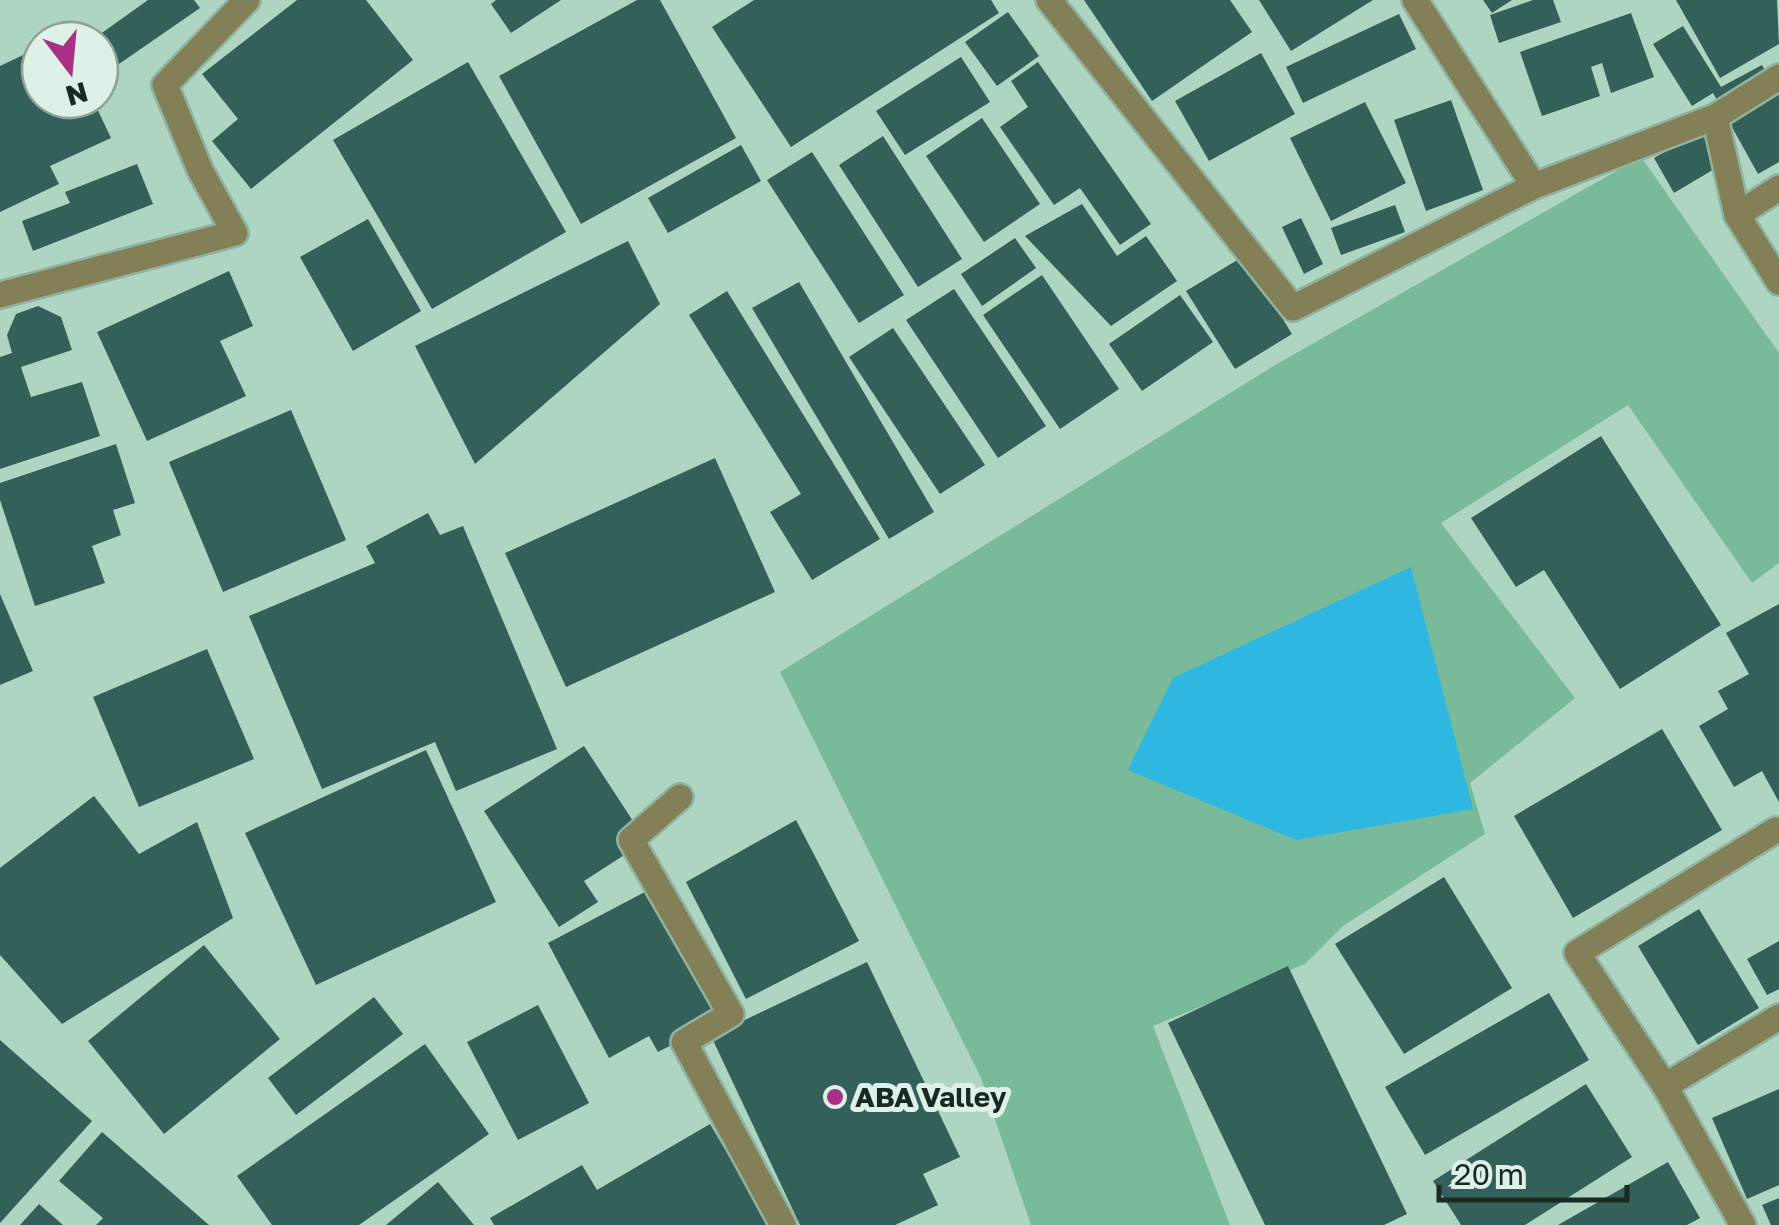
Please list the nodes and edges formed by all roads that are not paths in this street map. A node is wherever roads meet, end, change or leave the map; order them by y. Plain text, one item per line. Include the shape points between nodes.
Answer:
1 (248, 0) edge
2 (1049, 0) edge
3 (1415, 0) edge
4 (1779, 77) edge
5 (1715, 117) junction
6 (1534, 186) junction
7 (1779, 188) edge
8 (1737, 214) junction
9 (1779, 282) edge
10 (0, 295) edge
11 (680, 797) dead end
12 (1776, 830) dead end
13 (1779, 1018) edge
14 (1665, 1086) junction
15 (783, 1225) edge
16 (1743, 1225) edge

1 - 10 street via 165,85 200,170 236,233
2 - 6 street via 1294,308
3 - 6 street
4 - 5 street
5 - 6 street
5 - 8 street
7 - 8 street
8 - 9 street
11 - 15 street via 631,840 732,1014 684,1042
12 - 14 street via 1577,953
13 - 14 street
14 - 16 street

